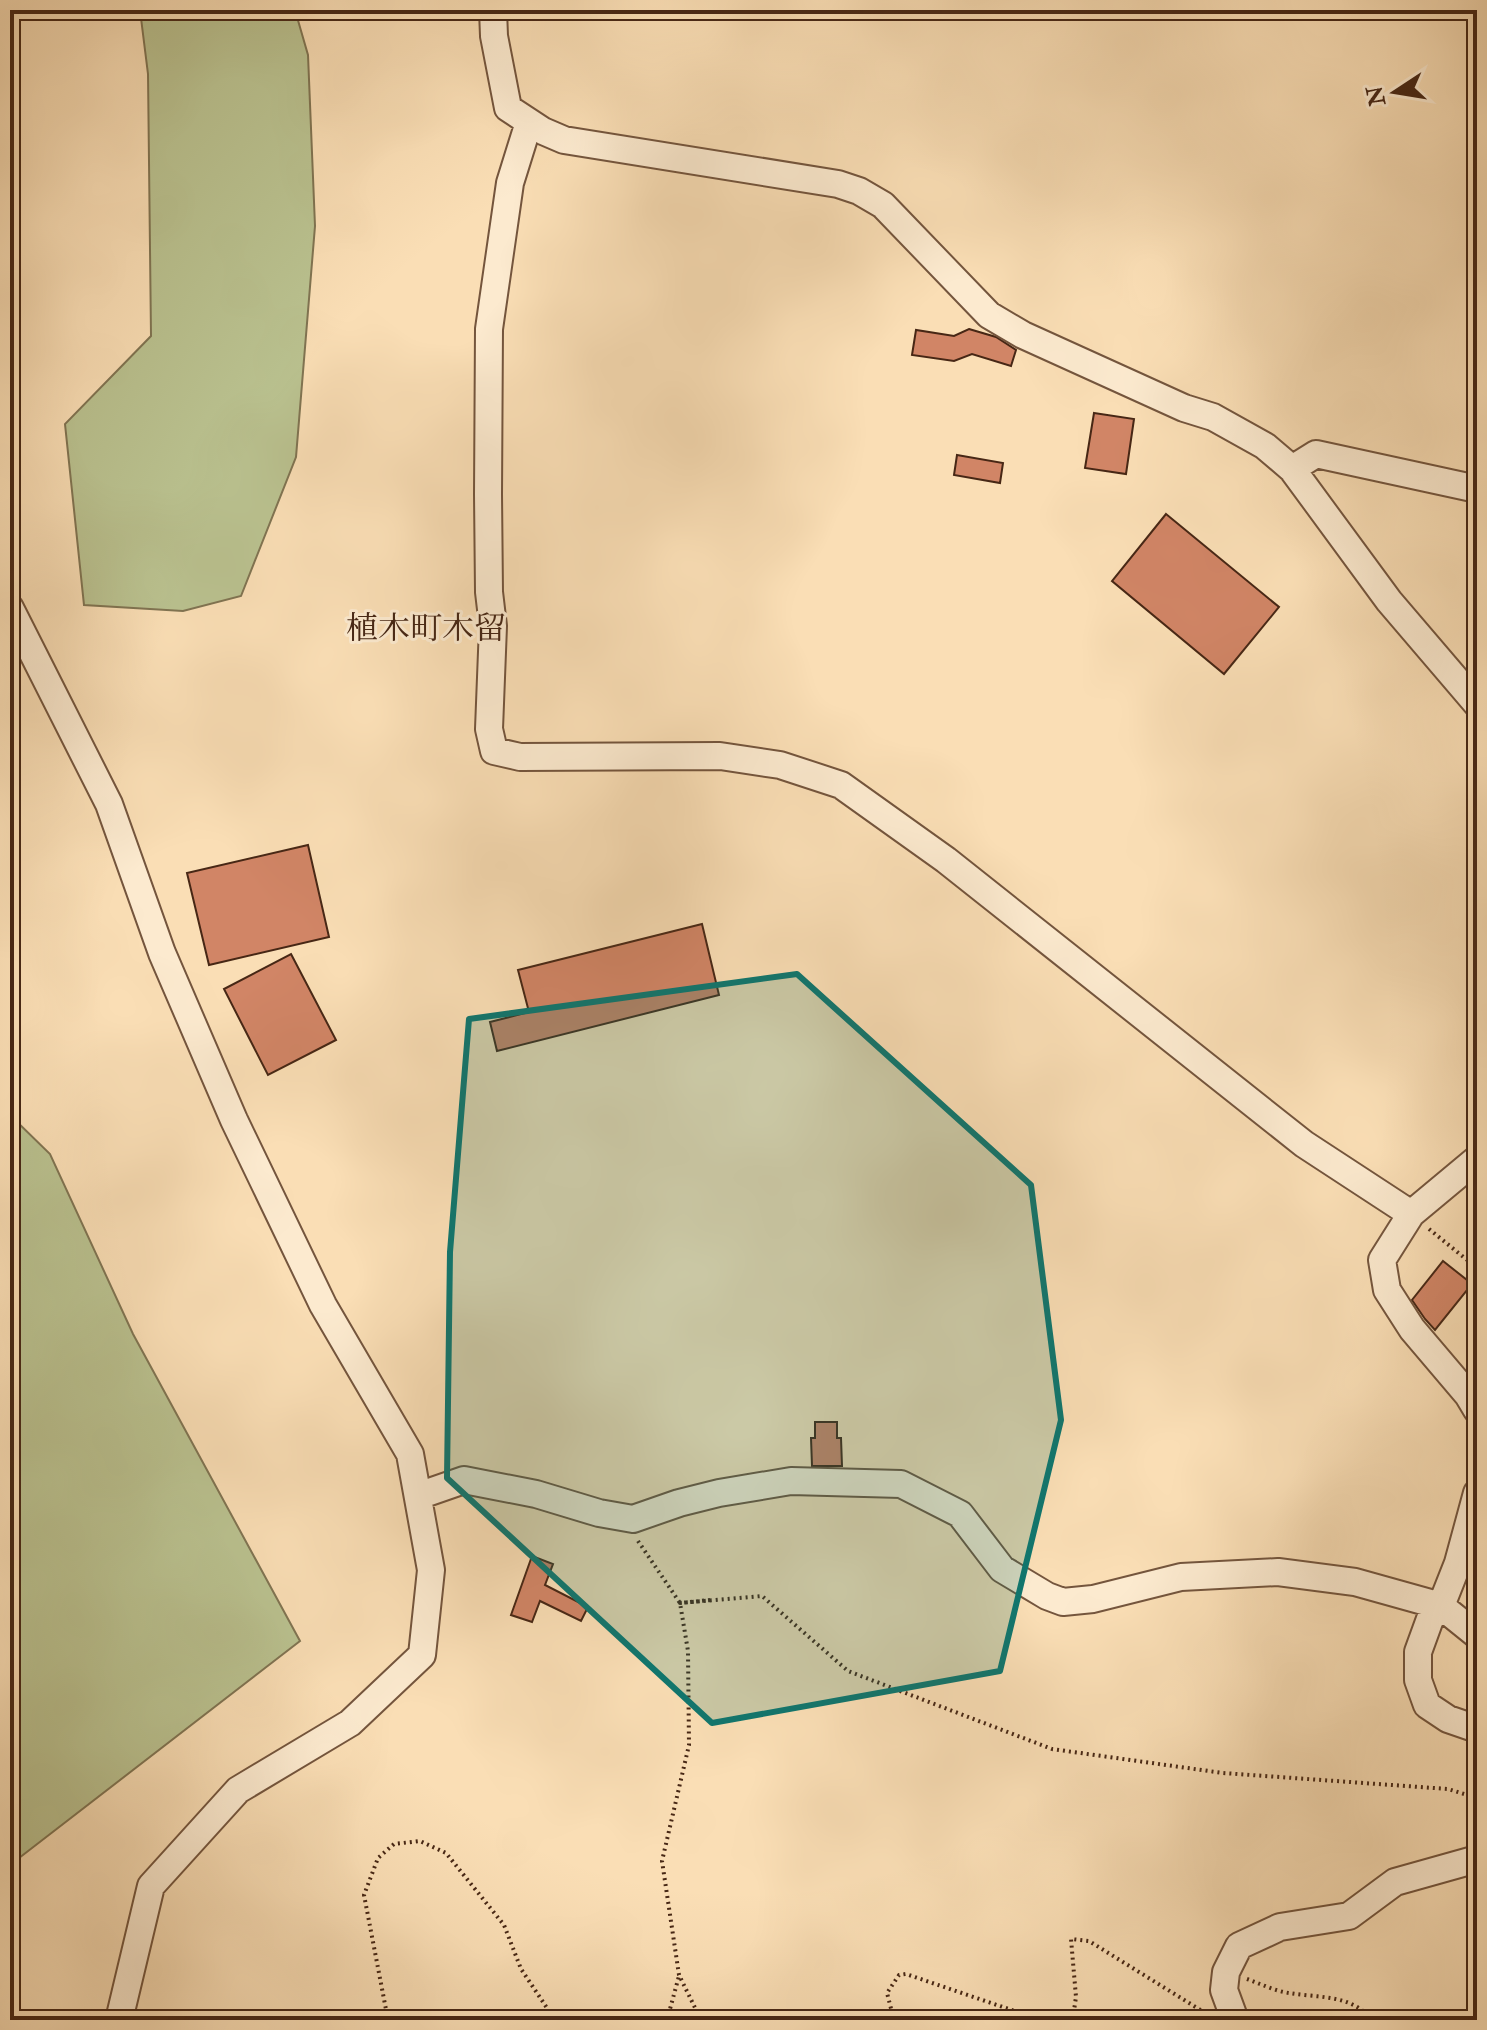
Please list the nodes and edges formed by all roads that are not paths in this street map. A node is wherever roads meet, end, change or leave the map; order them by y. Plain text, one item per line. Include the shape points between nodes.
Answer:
1 (493, 10) edge
2 (529, 122) junction
3 (1292, 469) junction
4 (1477, 489) edge
5 (10, 608) edge
6 (1477, 704) edge
7 (1477, 1159) edge
8 (1411, 1214) junction
9 (1477, 1410) edge
10 (1477, 1493) edge
11 (418, 1496) junction
12 (1441, 1606) junction
13 (1477, 1635) edge
14 (1477, 1729) edge
15 (1477, 1859) edge
16 (1234, 2018) edge
17 (119, 2020) edge

1 - 2 street via 508,108
2 - 3 street via 564,140 772,171 859,191 883,205 989,315 1023,335 1213,417 1265,446
2 - 8 street via 510,183 489,329 489,729 494,751 520,757 720,756 780,765 841,785 946,860 1304,1144
3 - 4 street via 1316,454
3 - 6 street via 1389,601
5 - 11 street via 109,804 162,953 234,1120 323,1305 410,1454
7 - 8 street
8 - 9 street via 1382,1260 1387,1290
10 - 12 street
11 - 12 street via 464,1480 633,1519 719,1493 791,1481 901,1484 960,1514 1002,1569 1063,1602 1181,1577 1278,1572 1355,1582
11 - 17 street via 431,1570 422,1655 350,1723 238,1790 151,1886
12 - 13 street
12 - 14 street via 1430,1619 1418,1652 1418,1680 1427,1705
15 - 16 street via 1395,1882 1349,1916 1280,1927 1239,1946 1224,1990

